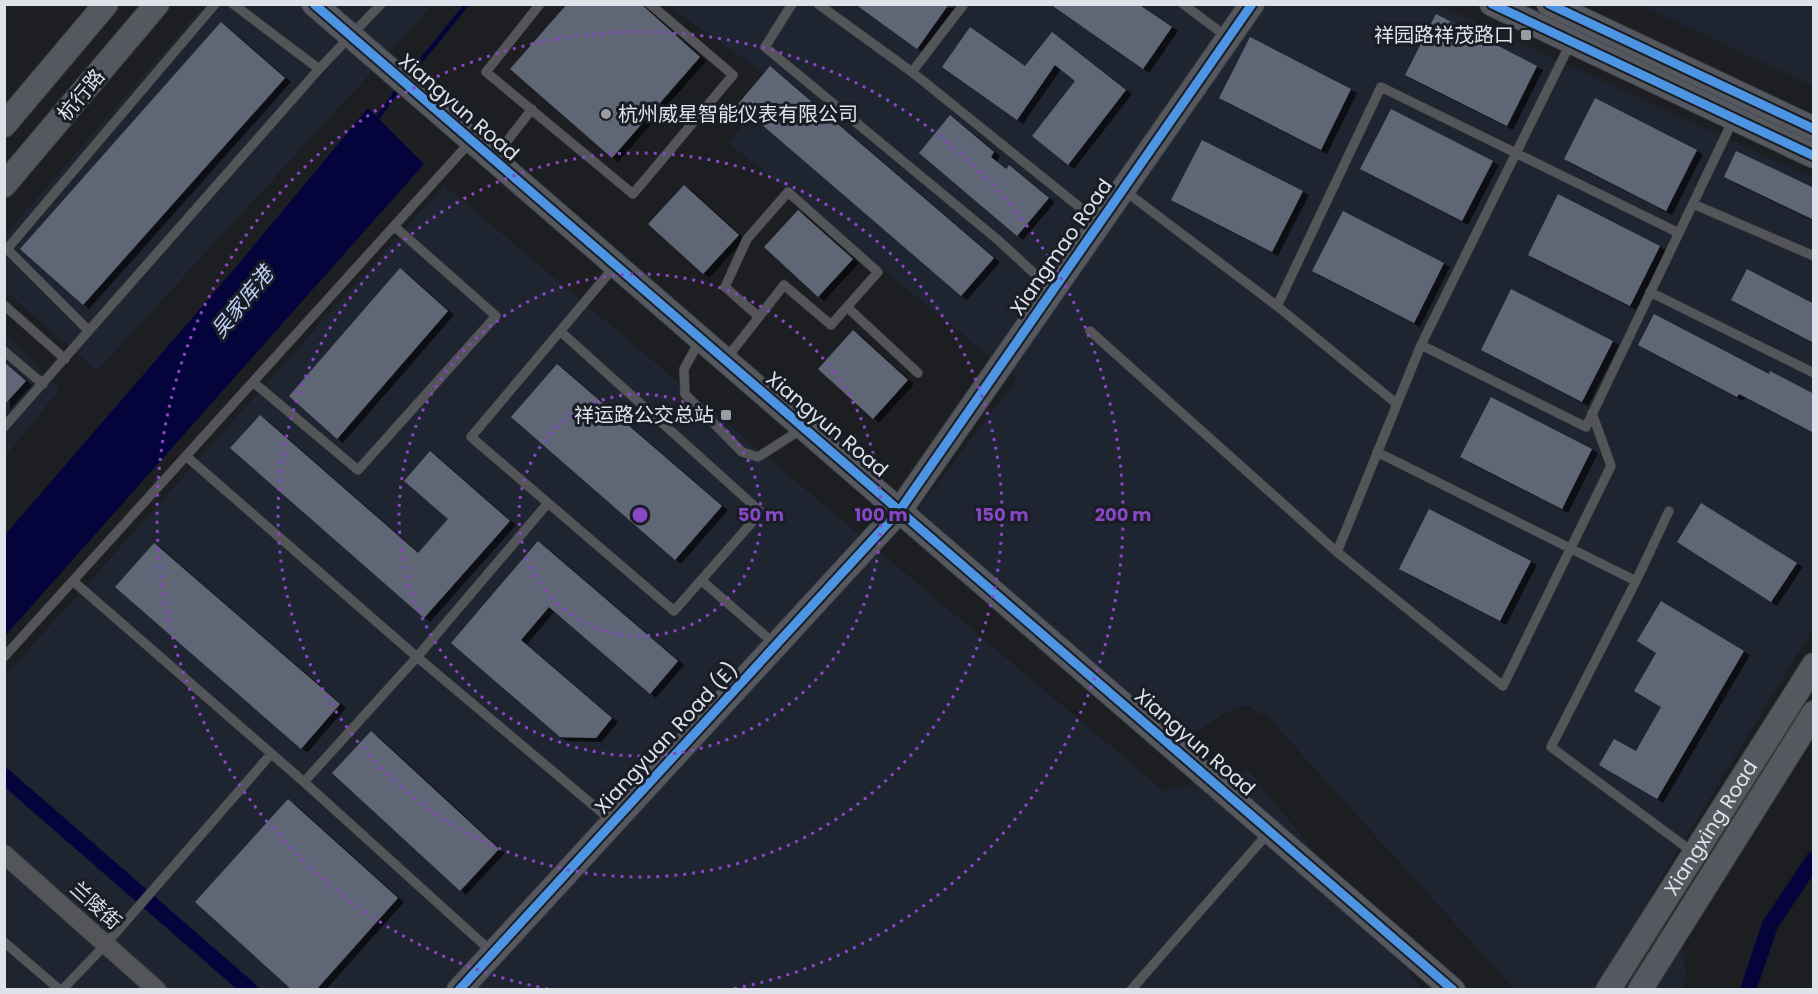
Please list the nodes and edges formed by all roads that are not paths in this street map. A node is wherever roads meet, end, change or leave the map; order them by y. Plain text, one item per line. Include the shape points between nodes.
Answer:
1 (106, 4) edge
2 (157, 4) edge
3 (215, 4) edge
4 (234, 4) edge
5 (314, 4) edge
6 (381, 4) edge
7 (540, 4) edge
8 (650, 4) edge
9 (792, 4) edge
10 (818, 4) edge
11 (963, 4) edge
12 (1183, 4) edge
13 (1252, 4) edge
14 (1492, 4) edge
15 (1550, 4) edge
16 (1228, 38) junction
17 (1571, 41) junction
18 (319, 69) junction
19 (912, 72) junction
20 (532, 109) junction
21 (1734, 118) junction
22 (4, 124) edge
23 (1814, 129) edge
24 (471, 141) junction
25 (1814, 156) edge
26 (492, 160) junction
27 (4, 185) edge
28 (1123, 190) junction
29 (1693, 204) junction
30 (1100, 223) junction
31 (394, 226) junction
32 (1679, 233) junction
33 (1814, 256) edge
34 (615, 266) junction
35 (1053, 290) junction
36 (1650, 292) junction
37 (4, 305) edge
38 (1277, 306) junction
39 (847, 307) junction
40 (759, 317) junction
41 (89, 331) junction
42 (560, 331) junction
43 (1090, 331) dead end
44 (700, 340) junction
45 (1421, 345) junction
46 (4, 351) edge
47 (66, 360) junction
48 (724, 360) junction
49 (918, 373) dead end
50 (1814, 373) edge
51 (253, 382) junction
52 (43, 384) junction
53 (1397, 404) junction
54 (1592, 413) junction
55 (4, 427) edge
56 (804, 428) junction
57 (1377, 452) junction
58 (186, 456) junction
59 (548, 503) junction
60 (900, 510) junction
61 (1669, 512) dead end
62 (1336, 552) junction
63 (701, 580) junction
64 (73, 581) junction
65 (1636, 581) junction
66 (776, 645) junction
67 (4, 657) edge
68 (417, 657) junction
69 (1814, 665) edge
70 (1814, 713) edge
71 (272, 754) junction
72 (304, 782) junction
73 (613, 822) junction
74 (1270, 831) junction
75 (1694, 853) junction
76 (4, 854) edge
77 (4, 942) edge
78 (106, 944) junction
79 (493, 953) junction
80 (61, 990) edge
81 (157, 990) edge
82 (459, 990) edge
83 (1131, 990) edge
84 (1453, 990) edge
85 (1608, 990) edge
86 (1640, 990) edge

1 - 22 street, 杭行路
2 - 27 street, 杭行路
3 - 41 lane via 7,249
4 - 18 lane
5 - 24 street, Xiangyun Road
6 - 18 lane
7 - 20 lane via 486,72
8 - 20 lane via 733,75 633,194
9 - 35 lane via 765,47
10 - 19 lane
11 - 19 lane
12 - 16 lane
13 - 16 street, Xiangmao Road
14 - 17 street
15 - 23 street
16 - 28 street, Xiangmao Road
17 - 21 street
17 - 45 lane
18 - 41 lane
19 - 30 lane
20 - 26 lane
21 - 25 street
21 - 29 lane
24 - 26 street, Xiangyun Road
24 - 31 lane
26 - 34 street, Xiangyun Road
28 - 30 street, Xiangmao Road
28 - 38 lane
29 - 32 lane
29 - 33 lane
30 - 35 street, Xiangmao Road
31 - 51 lane
31 - 51 lane via 496,316 358,470
32 - 36 lane
32 - 38 lane via 1381,87
34 - 42 lane
34 - 44 street, Xiangyun Road
35 - 60 street, Xiangmao Road
36 - 50 lane
36 - 54 lane
37 - 47 lane
38 - 53 lane
39 - 40 lane via 831,325 784,285
39 - 40 lane via 878,273 788,192 747,239 725,287
39 - 49 lane
40 - 48 lane
41 - 47 lane
42 - 59 lane via 471,437
42 - 63 lane via 761,512
43 - 62 lane
44 - 48 street, Xiangyun Road
44 - 56 lane via 684,369 685,394 742,452 758,457
45 - 53 lane
45 - 54 lane via 1586,427
46 - 52 lane
47 - 52 lane
48 - 56 street, Xiangyun Road
51 - 58 lane
52 - 55 lane
53 - 57 lane
54 - 62 lane via 1611,466 1503,686
56 - 60 street, Xiangyun Road
57 - 62 lane
57 - 65 lane
58 - 64 lane
58 - 68 lane
59 - 63 lane via 674,611
59 - 68 lane
60 - 66 street, Xiangyuan Road (E)
60 - 74 street, Xiangyun Road
61 - 65 lane
63 - 66 lane
64 - 67 lane
64 - 71 lane
65 - 75 lane via 1551,747
66 - 73 street, Xiangyuan Road (E)
68 - 72 lane
68 - 73 lane
69 - 75 street, Xiangxing Road
70 - 86 street, Xiangxing Road
71 - 72 lane
71 - 78 lane
72 - 79 lane
73 - 79 street, Xiangyuan Road (E)
74 - 83 lane
74 - 84 street, Xiangyun Road
75 - 85 street, Xiangxing Road
76 - 78 street, 兰陵街
77 - 80 lane
78 - 80 lane
78 - 81 street, 兰陵街
79 - 82 street, Xiangyuan Road (E)

